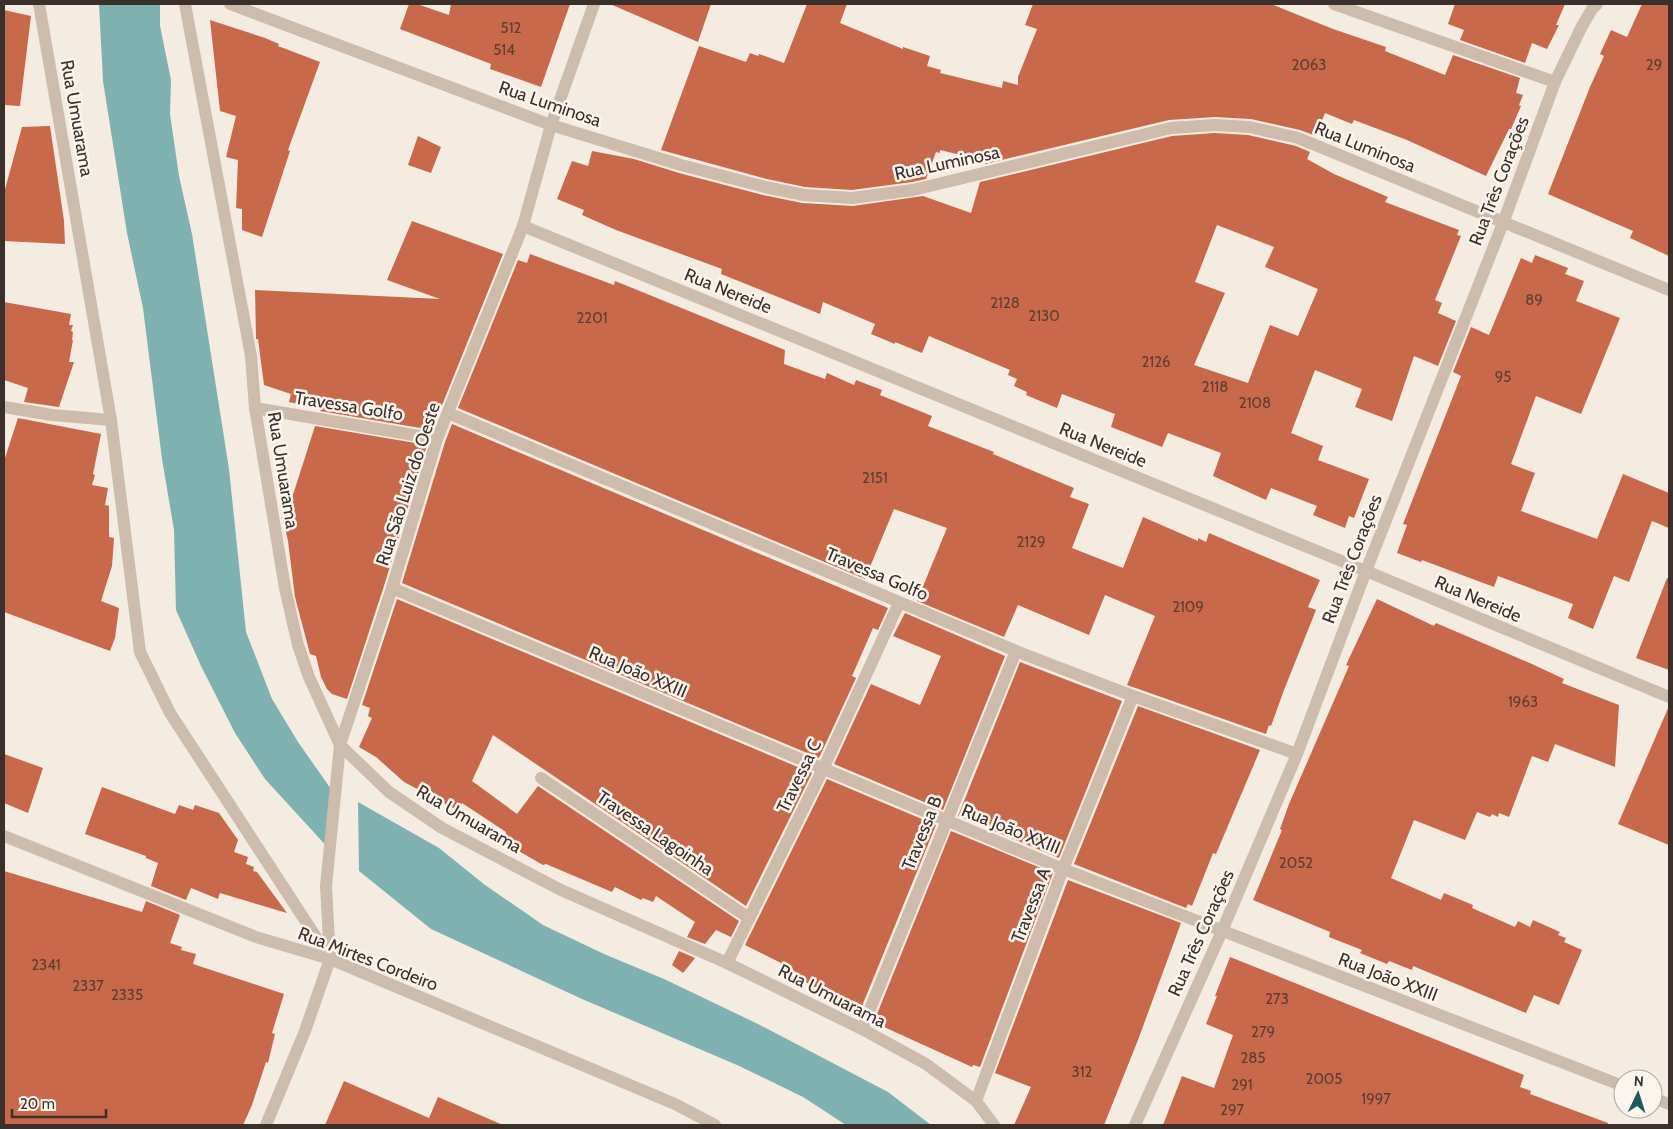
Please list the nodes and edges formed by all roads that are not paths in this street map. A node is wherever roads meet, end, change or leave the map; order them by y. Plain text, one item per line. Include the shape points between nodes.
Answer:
1 (39, 4) edge
2 (185, 4) edge
3 (230, 4) edge
4 (594, 4) edge
5 (1334, 4) edge
6 (1597, 4) edge
7 (1555, 82) junction
8 (551, 125) junction
9 (1502, 223) junction
10 (523, 226) junction
11 (1669, 290) edge
12 (255, 408) junction
13 (4, 409) edge
14 (448, 413) junction
15 (111, 420) junction
16 (437, 439) junction
17 (1366, 571) junction
18 (392, 588) junction
19 (899, 603) junction
20 (1016, 651) junction
21 (1133, 696) junction
22 (1669, 697) edge
23 (340, 745) junction
24 (1297, 754) junction
25 (823, 769) junction
26 (541, 778) dead end
27 (946, 821) junction
28 (4, 836) edge
29 (1063, 869) junction
30 (749, 918) junction
31 (1222, 931) junction
32 (330, 959) junction
33 (727, 963) junction
34 (862, 1029) junction
35 (1613, 1082) edge
36 (976, 1101) junction
37 (266, 1125) edge
38 (715, 1125) edge
39 (994, 1125) edge
40 (1135, 1125) edge

1 - 15 street, Rua Umuarama
2 - 12 street, Rua Umuarama via 251,356
3 - 8 street, Rua Luminosa
4 - 8 street, Rua São Luiz do Oeste
5 - 7 street
6 - 7 street, Rua Três Corações via 1580,28
7 - 9 street, Rua Três Corações
8 - 9 street, Rua Luminosa via 766,187 804,195 852,198 913,190 1171,128 1249,127 1298,138
8 - 10 street, Rua São Luiz do Oeste
9 - 11 street, Rua Luminosa
9 - 17 street, Rua Três Corações
10 - 14 street, Rua São Luiz do Oeste
10 - 17 street, Rua Nereide
12 - 16 street, Travessa Golfo
12 - 23 street, Rua Umuarama via 285,588 298,645 309,678
13 - 15 street
14 - 16 street, Rua São Luiz do Oeste
14 - 19 street, Travessa Golfo
15 - 32 street, Rua Umuarama via 140,652 170,712
16 - 18 street, Rua São Luiz do Oeste
17 - 22 street, Rua Nereide
17 - 24 street, Rua Três Corações
18 - 23 street, Rua São Luiz do Oeste
18 - 25 street, Rua João XXIII
19 - 20 street, Travessa Golfo
19 - 25 street, Travessa C
20 - 21 street, Travessa Golfo
20 - 27 street, Travessa B
21 - 24 street, Travessa Golfo
21 - 29 street, Travessa A
23 - 32 street, Rua São Luiz do Oeste via 326,886
23 - 33 street, Rua Umuarama via 389,792 442,828 561,890
24 - 31 street, Rua Três Corações
25 - 27 street, Rua João XXIII
25 - 30 street, Travessa C
26 - 30 street, Travessa Lagoinha
27 - 29 street, Rua João XXIII
27 - 34 street, Travessa B
28 - 32 street, Rua Mirtes Cordeiro via 256,937
29 - 31 street, Rua João XXIII
29 - 36 street, Travessa A
30 - 33 street, Travessa C
31 - 35 street, Rua João XXIII
31 - 40 street, Rua Três Corações
32 - 37 street via 306,1032
32 - 38 street, Rua Mirtes Cordeiro via 675,1104
33 - 34 street, Rua Umuarama
34 - 36 street, Rua Umuarama via 926,1064
36 - 39 street, Rua Umuarama

